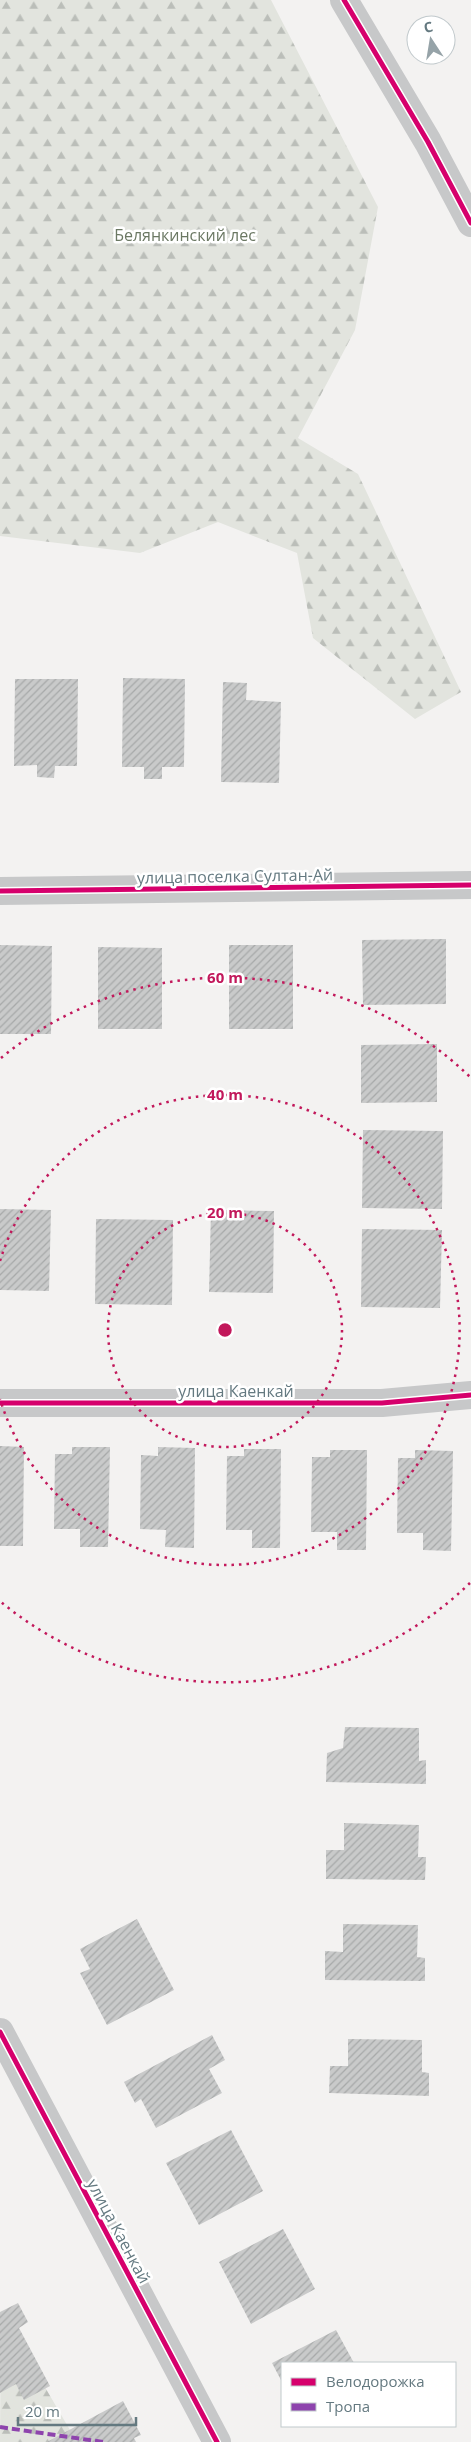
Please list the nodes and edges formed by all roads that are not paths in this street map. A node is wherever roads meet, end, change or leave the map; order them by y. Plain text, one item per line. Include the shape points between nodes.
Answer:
1 (344, 0) edge
2 (471, 223) edge
3 (471, 885) edge
4 (0, 891) edge
5 (471, 1395) edge
6 (0, 1403) edge
7 (0, 2032) edge
8 (217, 2442) edge

1 - 2 street via 428,142
3 - 4 street, улица поселка Султан-Ай
5 - 6 street, улица Каенкай via 382,1403
7 - 8 street, улица Каенкай

